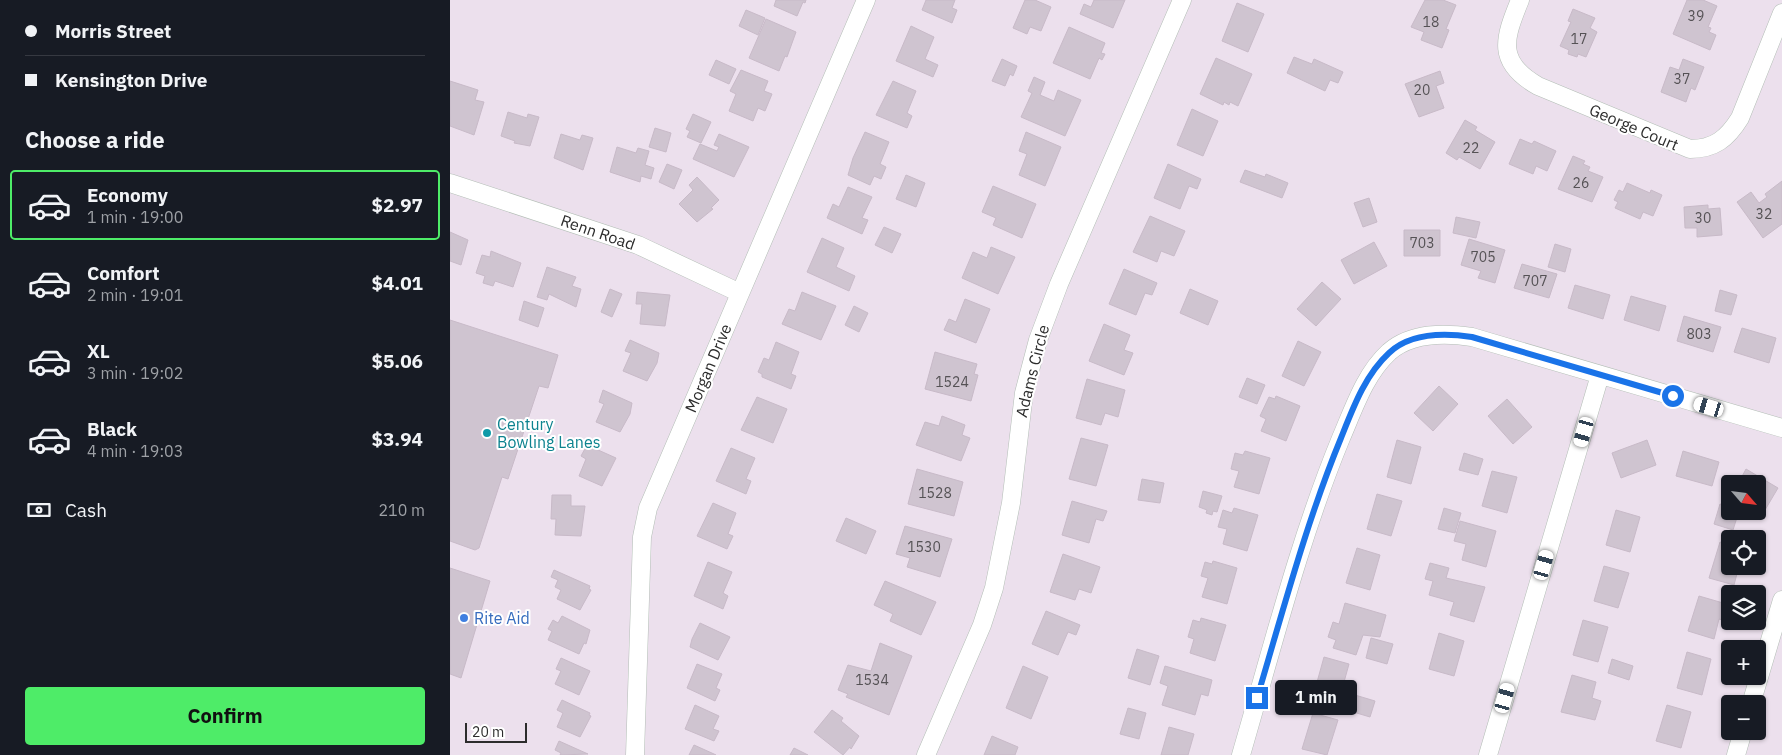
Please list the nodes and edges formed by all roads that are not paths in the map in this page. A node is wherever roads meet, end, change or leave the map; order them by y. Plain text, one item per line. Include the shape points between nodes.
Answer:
1 (866, 0) edge
2 (1182, 0) edge
3 (1520, 0) edge
4 (1782, 13) edge
5 (450, 183) edge
6 (740, 294) junction
7 (1600, 375) junction
8 (1782, 428) edge
9 (1782, 600) edge
10 (1755, 695) edge
11 (1740, 740) edge
12 (634, 755) edge
13 (926, 755) edge
14 (1241, 755) edge
15 (1488, 755) edge
16 (1736, 755) edge

1 - 6 street, Morgan Drive
2 - 13 street, Adams Circle via 1041,331 1024,393 1011,502 994,588
3 - 4 street, George Court via 1510,24 1506,50 1517,72 1538,86 1690,149 1713,146 1733,130
5 - 6 street, Renn Road via 638,245
6 - 12 street, Morgan Drive via 644,522
7 - 8 street
7 - 14 street via 1472,337 1440,334 1405,342 1390,352 1366,382 1326,474 1298,556
7 - 15 street
9 - 10 street
11 - 16 street

